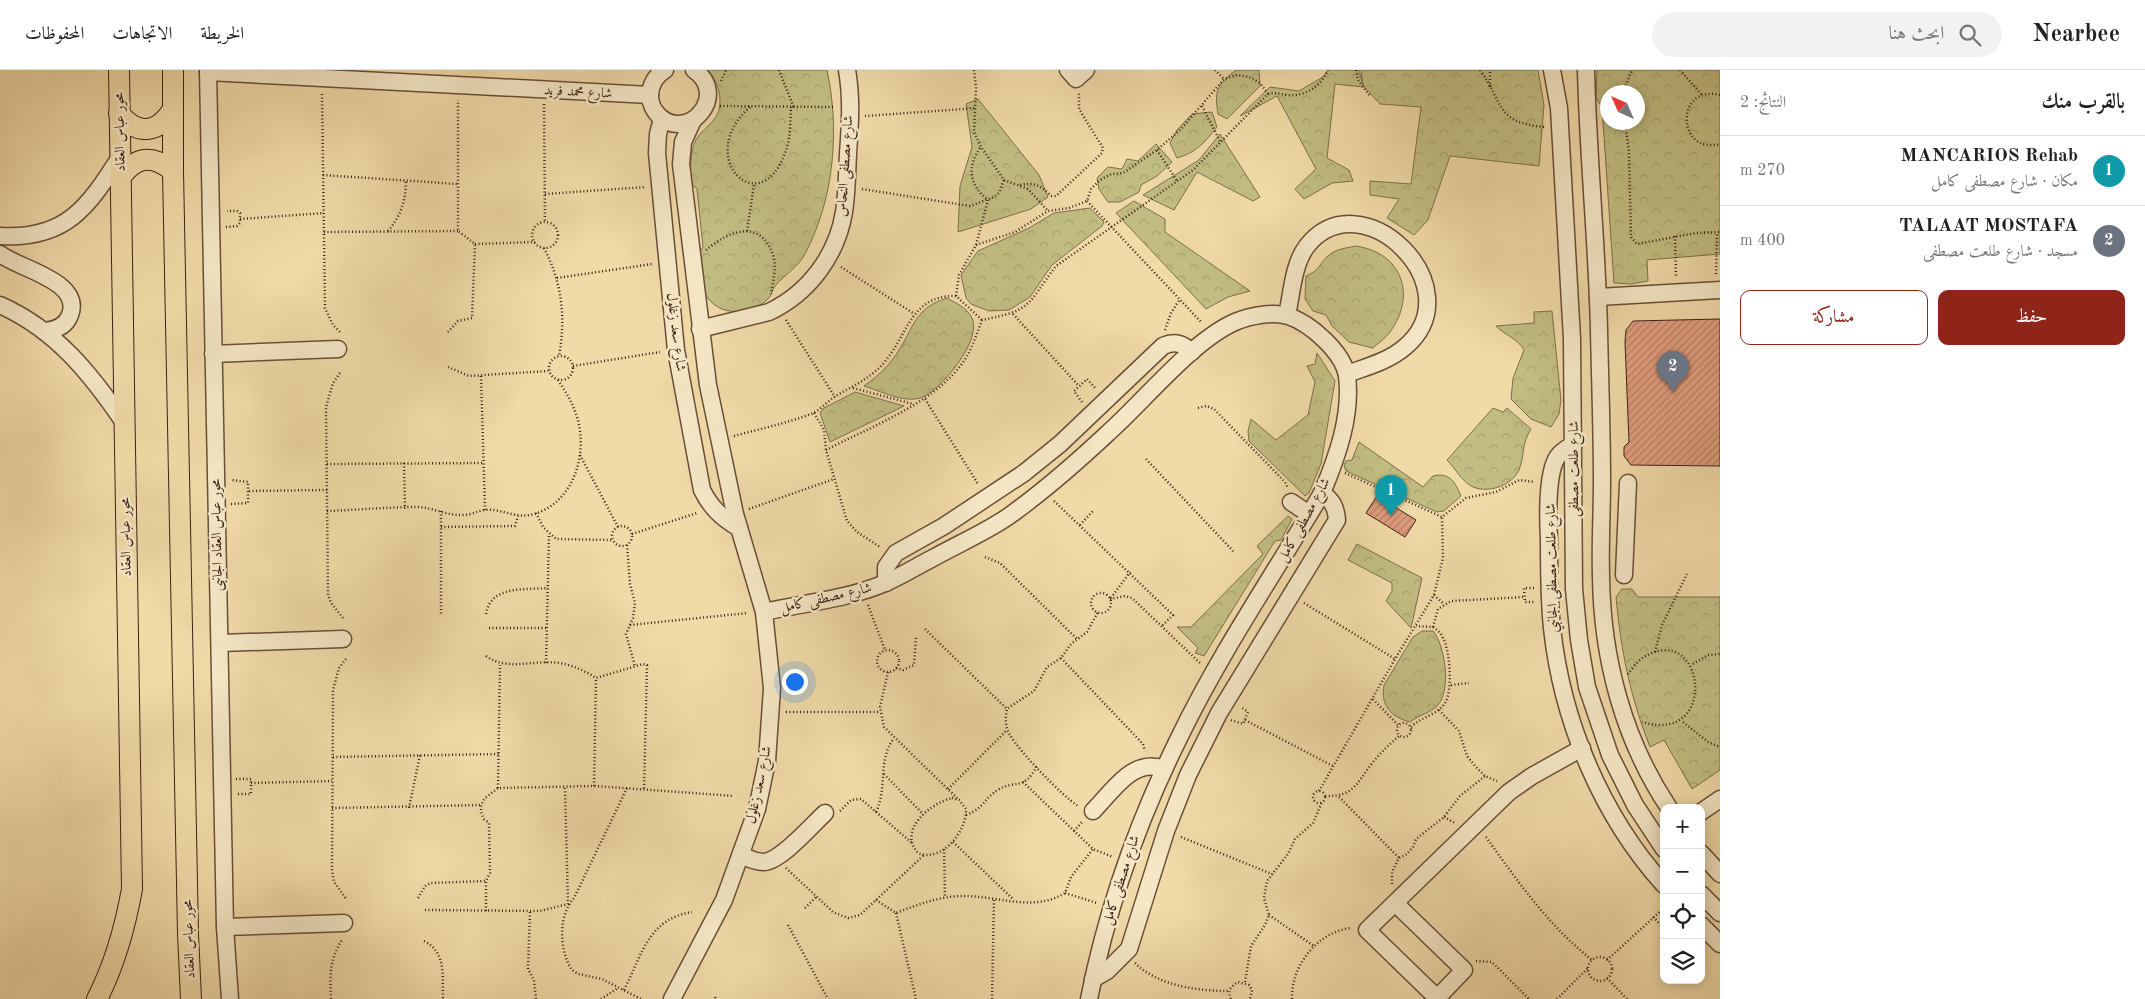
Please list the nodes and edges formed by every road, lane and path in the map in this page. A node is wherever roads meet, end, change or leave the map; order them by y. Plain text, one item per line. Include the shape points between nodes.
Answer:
1 (119, 70) edge
2 (173, 70) edge
3 (694, 70) edge
4 (779, 70) edge
5 (847, 70) edge
6 (974, 70) edge
7 (1215, 70) edge
8 (1328, 70) edge
9 (1356, 70) edge
10 (1480, 70) edge
11 (1490, 70) edge
12 (1552, 70) edge
13 (1586, 70) edge
14 (1632, 70) edge
15 (1680, 70) edge
16 (208, 71) edge
17 (662, 71) edge
18 (1076, 73) edge
19 (322, 78) junction
20 (1224, 80) junction
21 (458, 85) junction
22 (1626, 85) edge
23 (1490, 88) junction
24 (544, 90) junction
25 (1268, 94) junction
26 (1720, 94) edge
27 (650, 95) junction
28 (1702, 95) junction
29 (1370, 96) dead end
30 (706, 106) junction
31 (1202, 106) junction
32 (750, 107) junction
33 (793, 108) junction
34 (976, 108) junction
35 (173, 109) junction
36 (850, 112) junction
37 (119, 113) junction
38 (662, 119) junction
39 (693, 120) junction
40 (1559, 128) junction
41 (1625, 130) edge
42 (1221, 143) junction
43 (1719, 144) edge
44 (981, 147) junction
45 (1720, 149) edge
46 (1156, 150) junction
47 (120, 157) junction
48 (173, 171) junction
49 (323, 175) junction
50 (120, 178) junction
51 (406, 180) junction
52 (1004, 180) junction
53 (1177, 181) junction
54 (458, 184) junction
55 (754, 185) junction
56 (1020, 185) junction
57 (660, 186) junction
58 (846, 186) junction
59 (545, 194) junction
60 (988, 200) junction
61 (1087, 200) junction
62 (1048, 211) junction
63 (324, 212) junction
64 (240, 219) dead end
65 (545, 222) junction
66 (1111, 227) junction
67 (458, 230) junction
68 (388, 231) junction
69 (324, 232) junction
70 (747, 232) junction
71 (1718, 232) edge
72 (0, 236) edge
73 (1675, 236) junction
74 (534, 242) junction
75 (475, 244) junction
76 (976, 245) junction
77 (544, 248) junction
78 (0, 254) edge
79 (828, 258) junction
80 (668, 262) junction
81 (692, 262) junction
82 (557, 278) junction
83 (1718, 290) edge
84 (1676, 293) junction
85 (956, 296) junction
86 (1598, 296) junction
87 (1180, 299) junction
88 (0, 305) edge
89 (774, 310) junction
90 (913, 313) junction
91 (1013, 314) junction
92 (1286, 315) junction
93 (982, 320) junction
94 (700, 329) junction
95 (46, 332) junction
96 (340, 332) dead end
97 (448, 332) dead end
98 (1214, 334) junction
99 (1163, 346) junction
100 (338, 349) dead end
101 (676, 350) junction
102 (1192, 352) junction
103 (213, 354) junction
104 (559, 356) junction
105 (573, 366) junction
106 (448, 367) dead end
107 (548, 371) junction
108 (340, 373) dead end
109 (1347, 374) junction
110 (481, 376) junction
111 (558, 380) junction
112 (1079, 386) dead end
113 (853, 388) junction
114 (834, 397) junction
115 (925, 399) junction
116 (914, 404) junction
117 (1198, 408) dead end
118 (814, 413) junction
119 (124, 424) junction
120 (718, 440) junction
121 (1574, 444) junction
122 (826, 450) junction
123 (579, 454) junction
124 (1146, 459) dead end
125 (484, 462) junction
126 (404, 463) junction
127 (327, 464) junction
128 (1332, 467) junction
129 (834, 479) junction
130 (216, 480) junction
131 (1628, 482) dead end
132 (1551, 485) junction
133 (327, 490) junction
134 (1042, 490) junction
135 (248, 491) junction
136 (1322, 493) junction
137 (986, 498) junction
138 (1290, 498) joint
139 (217, 503) junction
140 (405, 508) junction
141 (713, 508) junction
142 (485, 510) junction
143 (327, 511) junction
144 (441, 511) junction
145 (1093, 511) dead end
146 (536, 513) junction
147 (1309, 514) junction
148 (518, 516) junction
149 (1442, 517) junction
150 (737, 521) junction
151 (1080, 525) junction
152 (441, 527) junction
153 (618, 527) junction
154 (549, 534) junction
155 (632, 534) junction
156 (613, 540) junction
157 (627, 545) junction
158 (1234, 552) dead end
159 (896, 553) junction
160 (985, 557) dead end
161 (1130, 572) junction
162 (1687, 574) dead end
163 (1624, 575) dead end
164 (886, 583) junction
165 (548, 588) junction
166 (862, 591) junction
167 (1434, 595) junction
168 (1292, 596) junction
169 (1524, 597) dead end
170 (1110, 599) junction
171 (1444, 604) junction
172 (764, 612) junction
173 (1098, 612) junction
174 (441, 614) dead end
175 (486, 614) dead end
176 (343, 618) dead end
177 (630, 625) junction
178 (1162, 626) junction
179 (1416, 626) junction
180 (1433, 627) junction
181 (489, 628) dead end
182 (547, 628) junction
183 (924, 629) dead end
184 (916, 637) dead end
185 (1077, 638) junction
186 (343, 639) dead end
187 (220, 643) junction
188 (885, 650) junction
189 (1656, 652) junction
190 (1720, 654) edge
191 (486, 656) dead end
192 (1061, 658) junction
193 (346, 659) dead end
194 (1394, 659) junction
195 (546, 663) junction
196 (500, 664) junction
197 (1693, 664) junction
198 (635, 666) junction
199 (896, 668) junction
200 (1696, 669) dead end
201 (888, 672) junction
202 (1213, 676) junction
203 (596, 678) junction
204 (1469, 683) dead end
205 (1451, 685) junction
206 (1615, 688) junction
207 (1373, 699) junction
208 (1007, 709) junction
209 (1439, 710) junction
210 (771, 712) junction
211 (880, 712) junction
212 (1693, 713) dead end
213 (1624, 717) junction
214 (1245, 720) dead end
215 (1683, 722) junction
216 (1399, 725) junction
217 (1411, 727) junction
218 (1007, 730) junction
219 (1399, 736) junction
220 (894, 738) junction
221 (1720, 747) edge
222 (1582, 748) junction
223 (499, 754) junction
224 (420, 755) junction
225 (332, 757) junction
226 (1146, 765) junction
227 (1037, 766) junction
228 (1333, 766) junction
229 (1164, 769) junction
230 (883, 773) junction
231 (1485, 776) junction
232 (332, 781) junction
233 (1023, 782) junction
234 (251, 783) junction
235 (594, 786) junction
236 (224, 787) junction
237 (498, 788) junction
238 (565, 788) junction
239 (627, 788) junction
240 (948, 789) junction
241 (644, 790) junction
242 (1319, 791) junction
243 (1509, 792) junction
244 (734, 796) dead end
245 (1325, 796) junction
246 (1339, 797) junction
247 (1720, 799) edge
248 (959, 800) junction
249 (1322, 802) junction
250 (1667, 804) edge
251 (481, 805) junction
252 (332, 808) junction
253 (409, 808) junction
254 (1705, 809) edge
255 (1093, 811) joint
256 (876, 812) junction
257 (923, 814) junction
258 (830, 815) joint
259 (966, 815) junction
260 (1476, 824) junction
261 (1166, 831) junction
262 (953, 842) junction
263 (912, 843) junction
264 (1660, 843) edge
265 (944, 849) junction
266 (1093, 849) junction
267 (742, 855) junction
268 (924, 855) junction
269 (1705, 857) edge
270 (1398, 858) junction
271 (776, 859) junction
272 (1126, 862) junction
273 (1272, 874) junction
274 (1720, 874) edge
275 (1660, 880) edge
276 (486, 881) junction
277 (1065, 893) junction
278 (816, 897) junction
279 (945, 897) junction
280 (418, 898) dead end
281 (994, 898) junction
282 (1705, 898) edge
283 (347, 900) dead end
284 (876, 900) junction
285 (1014, 900) junction
286 (1395, 903) junction
287 (568, 904) junction
288 (1111, 907) junction
289 (806, 908) dead end
290 (425, 910) dead end
291 (486, 911) junction
292 (530, 912) junction
293 (692, 912) dead end
294 (1660, 912) edge
295 (896, 913) junction
296 (1720, 913) edge
297 (1269, 915) junction
298 (1653, 918) junction
299 (1660, 924) edge
300 (788, 925) dead end
301 (225, 927) junction
302 (1705, 929) edge
303 (1367, 930) junction
304 (343, 931) joint
305 (424, 941) dead end
306 (1720, 944) edge
307 (1314, 946) junction
308 (1129, 949) junction
309 (1592, 960) junction
310 (1607, 960) junction
311 (1588, 968) junction
312 (1464, 970) junction
313 (1608, 978) junction
314 (1093, 979) junction
315 (1245, 982) junction
316 (619, 987) junction
317 (624, 990) junction
318 (1229, 991) junction
319 (98, 999) edge
320 (191, 999) edge
321 (230, 999) edge
322 (331, 999) edge
323 (443, 999) edge
324 (536, 999) edge
325 (600, 999) edge
326 (641, 999) edge
327 (672, 999) edge
328 (828, 999) edge
329 (916, 999) edge
330 (992, 999) edge
331 (1089, 999) edge
332 (1231, 999) edge
333 (1250, 999) edge
334 (1292, 999) edge
335 (1529, 999) edge
336 (1557, 999) edge
337 (1627, 999) edge

1 - 37 main road, محور عباس العقاد
2 - 35 main road, محور عباس العقاد
3 - 30 street via 708,88
4 - 33 path
5 - 36 street, شارع مصطفى النحاس
6 - 34 path
7 - 20 path
8 - 25 path via 1311,90 1299,94
9 - 29 path via 1358,80
10 - 23 path
11 - 23 path
12 - 40 street, شارع طلعت مصطفى
13 - 86 street, شارع طلعت مصطفى
14 - 22 path
15 - 28 path
16 - 19 street, شارع محمد فريد
16 - 103 street, محور عباس العقاد الجانبى
17 - 27 street via 651,86
18 - 56 path via 1079,109 1103,148 1102,153 1056,196 1051,196 1036,184
19 - 21 street, شارع محمد فريد
19 - 49 path
20 - 25 path via 1236,75 1249,77 1260,83
20 - 31 path
21 - 24 street, شارع محمد فريد
21 - 54 path
23 - 40 path via 1503,110 1523,126
24 - 27 street, شارع محمد فريد
24 - 59 path
25 - 42 path
26 - 28 path
27 - 38 street
28 - 43 path via 1691,104 1686,125 1699,142
30 - 32 path
30 - 39 street, شارع سعد زغلول
31 - 42 path
31 - 46 path
32 - 33 path
32 - 55 path via 731,128 727,151 739,179
33 - 36 path
33 - 55 path via 785,153 775,170
34 - 36 path
34 - 44 path via 974,132
35 - 37 main road via 166,121 154,128 140,129 128,124
35 - 48 main road, محور عباس العقاد
36 - 58 street, شارع مصطفى النحاس
37 - 47 main road, محور عباس العقاد
38 - 39 street via 683,124
38 - 57 street, شارع سعد زغلول via 657,153
39 - 81 street, شارع سعد زغلول via 683,142 681,164
40 - 121 street, شارع طلعت مصطفى via 1572,339
41 - 73 path via 1629,151 1631,237 1637,244 1646,244
42 - 53 path
43 - 45 path
44 - 52 path
44 - 60 path via 973,159 971,174 976,189
46 - 53 path
46 - 61 path via 1122,173 1100,180 1091,189
47 - 50 main road, محور عباس العقاد
47 - 72 street via 94,197 74,217 38,234
48 - 50 main road via 151,159 128,167
48 - 320 main road, محور عباس العقاد
49 - 51 path
49 - 63 path
50 - 119 main road, محور عباس العقاد
51 - 54 path
51 - 68 path via 404,203
52 - 56 path
52 - 60 path via 999,192
53 - 66 path
54 - 67 path
55 - 70 path
56 - 62 path via 1028,189
57 - 59 path
57 - 80 street, شارع سعد زغلول
58 - 60 path via 970,206
58 - 79 street, شارع مصطفى النحاس via 838,235
59 - 65 path
60 - 76 path
61 - 62 path via 1069,208
61 - 66 path
62 - 76 path via 1015,232
63 - 64 path
63 - 69 path
65 - 74 path via 533,231
65 - 77 path via 553,224 558,238 553,245
66 - 87 path
66 - 91 path via 1056,266 1034,299
67 - 68 path
67 - 75 path
68 - 69 path
69 - 96 path via 325,308 333,326
70 - 81 path via 721,237
70 - 89 path via 758,236 772,254
71 - 73 path
71 - 83 path
73 - 84 path
74 - 75 path
74 - 77 path
75 - 97 path via 472,318 458,321
76 - 85 path via 963,265
77 - 82 path
78 - 95 street via 58,283 68,293 72,307 66,322
79 - 89 street, شارع مصطفى النحاس via 798,294
79 - 90 path
80 - 82 path
80 - 101 street, شارع سعد زغلول
81 - 94 street, شارع سعد زغلول
82 - 104 path via 563,317
83 - 84 street
84 - 86 street
85 - 90 path via 934,299
85 - 93 path
86 - 206 street, شارع طلعت مصطفى via 1601,587 1605,635
87 - 98 path
87 - 99 path via 1165,329
88 - 95 street
89 - 94 street, شارع مصطفى النحاس
89 - 114 path
90 - 113 path via 889,357
91 - 93 path
91 - 112 path
92 - 98 street, شارع مصطفى كامل via 1244,319
92 - 109 street, شارع مصطفى كامل via 1323,338
92 - 109 street via 1300,257 1319,235 1332,228 1346,224 1364,226 1381,232 1409,254 1425,286 1428,305 1417,334 1394,356
93 - 115 path via 962,365
94 - 120 street, شارع سعد زغلول
95 - 119 street via 75,357
98 - 102 street, شارع مصطفى كامل
99 - 102 street via 1173,342 1183,344
99 - 137 street via 1060,444
100 - 103 street
101 - 105 path
101 - 141 street, شارع سعد زغلول via 702,490
102 - 134 street, شارع مصطفى كامل via 1134,410
103 - 130 street, محور عباس العقاد الجانبى
104 - 105 path via 570,360
104 - 107 path via 552,359
105 - 111 path via 569,377
106 - 110 path via 469,376
107 - 110 path
107 - 111 path
108 - 127 path via 326,407
109 - 128 street, شارع مصطفى كامل via 1345,422
110 - 125 path
111 - 123 path via 578,419
113 - 114 path
113 - 116 path
114 - 118 path
115 - 116 path
115 - 137 path
116 - 122 path
117 - 138 path via 1206,406 1220,414 1285,482
118 - 120 path
118 - 122 path via 824,430
119 - 319 main road, محور عباس العقاد via 132,889 124,930 110,975
120 - 150 street, شارع سعد زغلول
121 - 132 street, شارع طلعت مصطفى الجانبي via 1554,463
121 - 264 street, شارع طلعت مصطفى via 1574,589 1587,687 1622,782
122 - 129 path
123 - 146 path via 574,477 563,496
123 - 153 path
124 - 158 path
125 - 126 path
125 - 142 path
126 - 127 path
126 - 140 path
127 - 133 path
128 - 136 street, شارع مصطفى كامل
128 - 149 path
129 - 150 path
129 - 159 path via 847,521 869,541
130 - 135 path via 247,481
130 - 139 street, محور عباس العقاد الجانبى
131 - 163 street
132 - 149 path via 1520,480 1496,492 1466,498
132 - 222 street, شارع طلعت مصطفى الجانبي via 1552,627 1566,701
133 - 135 path
133 - 143 path
134 - 151 path
134 - 164 street, شارع مصطفى كامل via 1008,516
135 - 139 path via 247,504
136 - 147 street, شارع مصطفى كامل
136 - 168 street via 1333,504 1337,520
137 - 159 street
138 - 147 street
139 - 187 street, محور عباس العقاد الجانبى
140 - 143 path
140 - 144 path
141 - 150 street, شارع سعد زغلول via 725,520
141 - 155 path
142 - 144 path via 463,516
142 - 148 path
143 - 176 path via 328,595
144 - 152 path
145 - 151 path
146 - 148 path
146 - 154 path
147 - 202 street, شارع مصطفى كامل
148 - 152 path via 515,526
149 - 167 path via 1443,558
150 - 172 street, شارع سعد زغلول
151 - 161 path
152 - 174 path
153 - 155 path via 630,528
153 - 156 path via 614,530
154 - 156 path via 562,540
154 - 165 path
155 - 157 path
156 - 157 path via 619,546
157 - 177 path via 635,603
159 - 164 street via 886,567
160 - 185 path via 1000,563
161 - 170 path
161 - 178 path via 1173,615
162 - 189 path via 1662,625
164 - 166 street, شارع مصطفى كامل
165 - 175 path via 503,592 494,596
165 - 182 path
166 - 172 street, شارع مصطفى كامل
166 - 188 path
167 - 171 path
167 - 179 path
168 - 194 path
168 - 261 street via 1219,713 1188,775
169 - 171 path
170 - 173 path via 1108,610
170 - 173 path via 1102,593 1093,596 1091,606
170 - 178 path via 1117,596 1132,598
171 - 180 path via 1438,609
172 - 177 path
172 - 210 street, شارع سعد زغلول via 772,688
173 - 185 path via 1092,626
177 - 198 path via 626,634
178 - 202 path
179 - 180 path
179 - 194 path
180 - 205 path via 1446,644
181 - 182 path
182 - 195 path
183 - 208 path
184 - 199 path via 914,665 903,670
185 - 192 path
186 - 187 street
187 - 236 street, محور عباس العقاد الجانبى
188 - 199 path via 897,655
188 - 201 path via 877,662 880,669
189 - 197 path via 1676,653
189 - 206 path via 1642,658
190 - 197 path via 1708,655
191 - 196 path
192 - 208 path via 1047,667 1034,691
192 - 226 path via 1143,744
193 - 225 path via 339,668 332,690
194 - 207 path
195 - 196 path
195 - 203 path via 572,666
196 - 223 path
197 - 200 path
198 - 203 path
198 - 241 path via 643,664 648,667
199 - 201 path
201 - 211 path
202 - 229 street, شارع مصطفى كامل
203 - 235 path
204 - 205 path
205 - 209 path via 1448,698
206 - 213 street, شارع طلعت مصطفى
207 - 216 path
207 - 228 path
208 - 218 path
209 - 217 path via 1419,719
209 - 231 path via 1459,731 1468,756
210 - 211 path
210 - 267 street, شارع سعد زغلول via 763,780
211 - 220 path via 884,727
212 - 215 path
213 - 215 path via 1659,726
213 - 250 street, شارع طلعت مصطفى via 1643,763
214 - 228 path
215 - 221 path via 1708,742
216 - 217 path via 1404,723
216 - 219 path
217 - 219 path via 1410,735
218 - 227 path
218 - 240 path
219 - 246 path via 1378,756 1352,790
220 - 230 path via 886,751
220 - 240 path
222 - 243 street
222 - 275 street, شارع طلعت مصطفى الجانبي via 1611,813
223 - 224 path
223 - 237 path
224 - 225 path
224 - 253 path
225 - 232 path
226 - 229 street
226 - 255 street via 1130,773
227 - 233 path
227 - 255 path via 1071,801
228 - 242 path
229 - 272 street, شارع مصطفى كامل
230 - 256 path via 883,793
230 - 257 path
231 - 243 path
231 - 270 path via 1460,796 1444,817 1416,838 1407,854
232 - 234 path
232 - 252 path
233 - 259 path via 998,790 981,808
233 - 266 path
234 - 236 path via 250,779
234 - 236 path via 250,794
235 - 238 path
235 - 239 path
236 - 301 street, محور عباس العقاد الجانبى
237 - 238 path
237 - 251 path
238 - 287 path
239 - 241 path
239 - 287 path via 574,898
240 - 248 path
241 - 244 path
242 - 245 path
242 - 249 path via 1313,798
243 - 260 street
245 - 246 path
245 - 249 path
246 - 270 path
247 - 254 street
248 - 257 path via 952,798 937,803
248 - 259 path via 966,809
249 - 273 path via 1313,823 1295,839
251 - 253 path
251 - 276 path via 484,819 489,823 490,873
252 - 253 path
252 - 283 path via 332,871 334,882
256 - 258 path via 856,798
256 - 263 path
257 - 263 path via 913,831
258 - 271 street
259 - 262 path
260 - 286 street
260 - 309 path via 1530,898 1559,931
261 - 273 path
261 - 308 street
262 - 265 path
262 - 285 path
263 - 268 path
265 - 268 path
265 - 279 path
266 - 272 path
266 - 277 path via 1071,878
267 - 271 street via 758,861
267 - 327 street, شارع سعد زغلول via 724,900
268 - 284 path
269 - 274 street
270 - 286 path via 1392,872
271 - 278 path
272 - 288 street, شارع مصطفى كامل
273 - 297 path via 1264,889
276 - 280 path via 431,883 425,886
276 - 291 path
277 - 285 path via 1040,904
277 - 288 path
278 - 284 path via 833,912 848,918 860,915
278 - 289 path
279 - 281 path
279 - 295 path
281 - 285 path
281 - 330 path
282 - 296 street
284 - 295 path
286 - 303 street
286 - 312 street
287 - 292 path
287 - 316 path via 561,926 569,966 578,974 602,978
288 - 314 street, شارع مصطفى كامل
290 - 291 path
291 - 292 path
292 - 324 path via 528,969 534,980
293 - 317 path via 665,920 654,930
294 - 298 path
295 - 329 path
297 - 307 path
297 - 315 path via 1251,946
298 - 299 path
298 - 310 path
300 - 328 path
301 - 304 street
301 - 321 street, محور عباس العقاد الجانبى
302 - 306 street
303 - 307 path via 1340,930
303 - 312 street via 1436,997
304 - 322 path via 330,966
305 - 323 path via 436,949 442,963
307 - 334 path via 1298,967
308 - 314 street via 1107,971
308 - 318 path via 1139,967 1157,978 1188,988
309 - 310 path
309 - 311 path
310 - 313 path via 1612,971
311 - 313 path via 1594,980
311 - 336 path
312 - 335 path via 1476,961 1492,962
313 - 337 path
314 - 331 street, شارع مصطفى كامل
315 - 318 path via 1232,985
315 - 333 path via 1252,990
316 - 317 path
316 - 325 path
317 - 326 path
318 - 332 path

